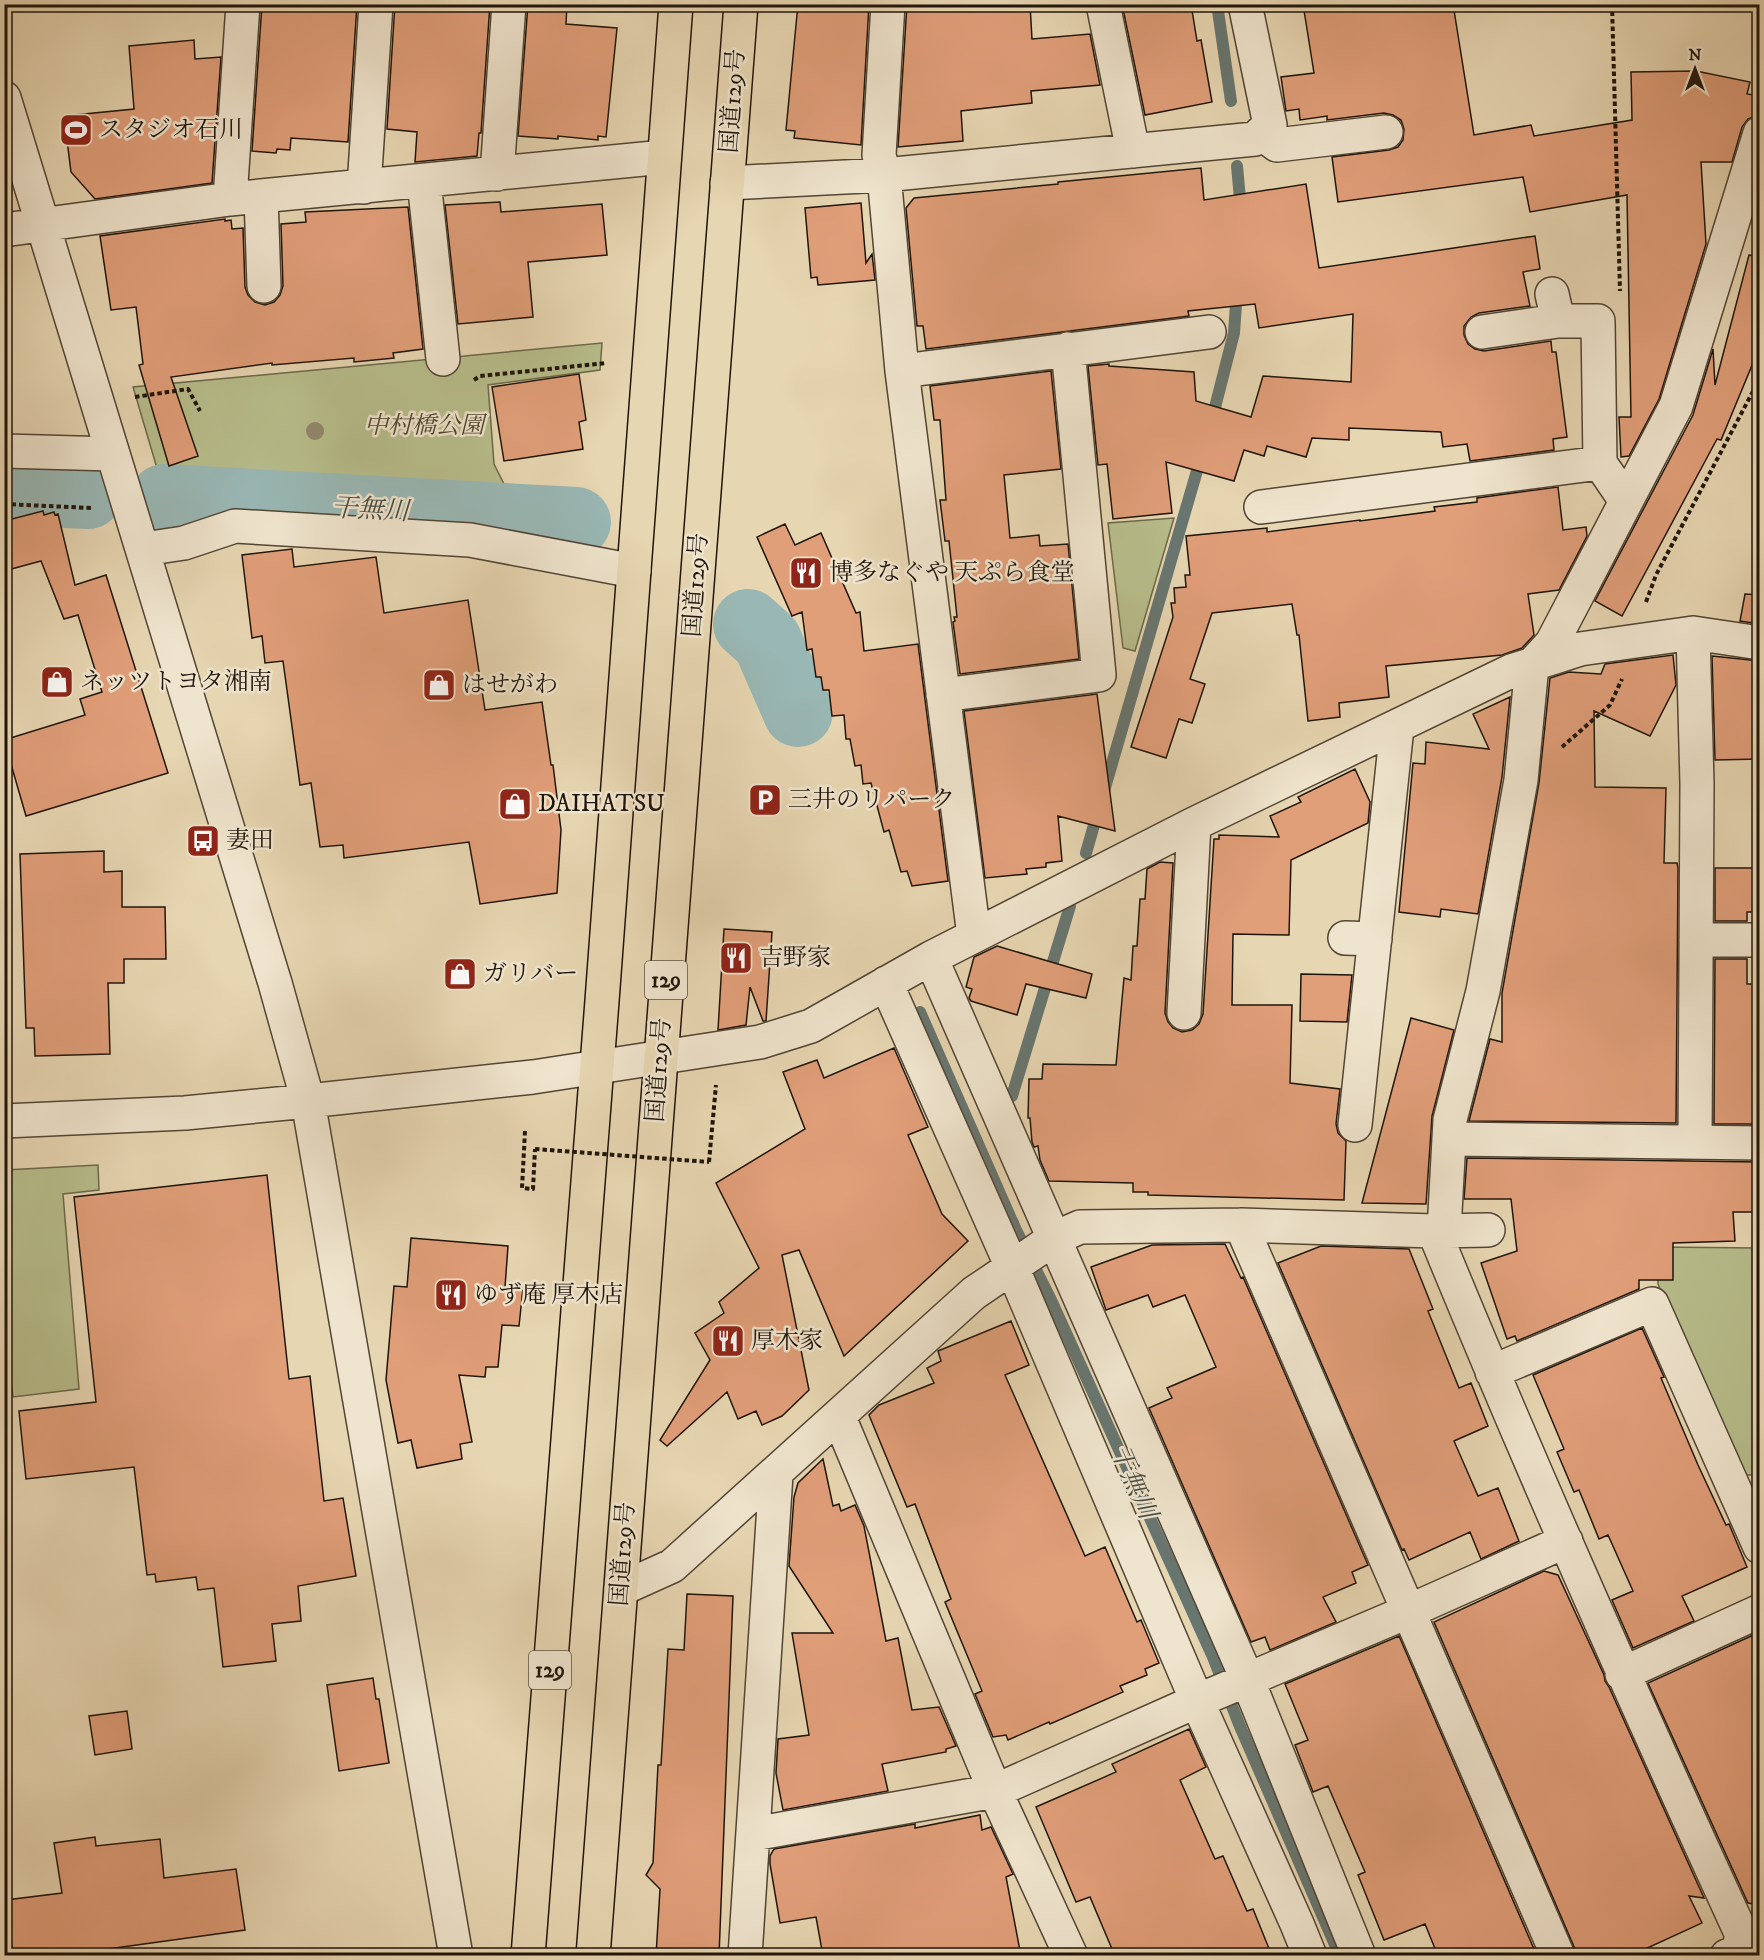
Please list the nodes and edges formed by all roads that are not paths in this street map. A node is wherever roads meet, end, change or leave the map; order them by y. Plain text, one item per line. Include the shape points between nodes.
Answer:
1 (243, 4) edge
2 (376, 4) edge
3 (509, 4) edge
4 (676, 4) edge
5 (741, 4) edge
6 (888, 4) edge
7 (1103, 4) edge
8 (1245, 4) edge
9 (4, 98) edge
10 (1386, 132) dead end
11 (1261, 133) junction
12 (1760, 133) edge
13 (1133, 151) junction
14 (664, 157) junction
15 (497, 174) junction
16 (884, 175) junction
17 (424, 181) junction
18 (727, 183) junction
19 (364, 187) junction
20 (245, 198) junction
21 (44, 225) junction
22 (4, 230) edge
23 (264, 286) dead end
24 (1209, 332) dead end
25 (1482, 332) dead end
26 (1068, 349) junction
27 (443, 359) dead end
28 (902, 370) junction
29 (4, 451) edge
30 (113, 454) junction
31 (1600, 463) junction
32 (1626, 501) junction
33 (1261, 507) dead end
34 (144, 549) junction
35 (634, 571) junction
36 (1693, 633) junction
37 (1760, 643) edge
38 (1532, 665) junction
39 (943, 695) junction
40 (1397, 727) junction
41 (1194, 824) junction
42 (974, 936) junction
43 (1696, 940) junction
44 (1760, 940) edge
45 (931, 958) junction
46 (886, 983) junction
47 (1184, 1013) dead end
48 (660, 1057) junction
49 (597, 1067) junction
50 (308, 1101) junction
51 (4, 1121) edge
52 (1355, 1125) dead end
53 (1449, 1139) junction
54 (1695, 1142) junction
55 (1760, 1143) edge
56 (1241, 1225) junction
57 (1488, 1230) dead end
58 (1439, 1231) junction
59 (1033, 1253) junction
60 (1492, 1372) junction
61 (839, 1417) junction
62 (776, 1474) junction
63 (1566, 1541) junction
64 (1760, 1547) edge
65 (621, 1589) junction
66 (1760, 1611) edge
67 (1407, 1612) junction
68 (1622, 1674) junction
69 (1242, 1683) junction
70 (1201, 1699) junction
71 (996, 1791) junction
72 (754, 1834) junction
73 (456, 1956) edge
74 (528, 1956) edge
75 (593, 1956) edge
76 (745, 1956) edge
77 (1071, 1956) edge
78 (1310, 1956) edge
79 (1359, 1956) edge
80 (1558, 1956) edge
81 (1727, 1956) edge

1 - 20 street
2 - 19 street
3 - 15 street
4 - 14 highway, 129
5 - 18 highway, 国道129号 / 129
6 - 16 street via 879,155
7 - 13 street
8 - 11 street via 1270,125
9 - 21 street
10 - 11 street via 1277,146
11 - 13 street via 1256,139
12 - 32 street via 1676,406
13 - 16 street
14 - 15 street
14 - 35 highway, 129
15 - 17 street
16 - 18 street
16 - 28 street
17 - 19 street
17 - 27 street
18 - 48 highway, 国道129号 / 129
19 - 20 street
20 - 21 street
20 - 23 street
21 - 22 street
21 - 30 street
24 - 26 street
25 - 31 street via 1555,307 1598,321
26 - 28 street
26 - 39 street via 1099,675
28 - 39 street
29 - 30 street
30 - 34 street
31 - 32 street
31 - 33 street via 1420,472
32 - 38 street via 1552,643
34 - 35 street via 184,543 235,525 470,540
34 - 50 street
35 - 49 highway, 129
36 - 37 street
36 - 38 street via 1580,649
36 - 43 street
38 - 40 street via 1511,671
38 - 53 street via 1521,780 1483,991 1450,1120
39 - 42 street
40 - 41 street
40 - 52 street via 1360,938
41 - 42 street
41 - 47 street
42 - 45 street
43 - 44 street
43 - 54 street
45 - 46 street
45 - 59 street
46 - 48 street via 811,1026 760,1042
46 - 59 street
48 - 49 street
48 - 65 highway, 国道129号 / 129
49 - 50 street
49 - 74 highway, 129
50 - 51 street via 185,1113
50 - 73 street
53 - 54 street
53 - 58 street
54 - 55 street
56 - 58 street
56 - 59 street via 1080,1227
56 - 67 street
57 - 58 street
58 - 60 street
59 - 61 street via 974,1293
59 - 69 street
59 - 70 street
60 - 63 street
60 - 64 street via 1652,1304
61 - 62 street
61 - 71 street
62 - 65 street via 672,1566
62 - 72 street
63 - 67 street
63 - 68 street
65 - 75 highway, 国道129号 / 129
66 - 68 street
67 - 69 street
67 - 80 street
68 - 81 street via 1742,1935 1738,1951
69 - 70 street
69 - 79 street
70 - 71 street
70 - 78 street
71 - 72 street
71 - 77 street
72 - 76 street

